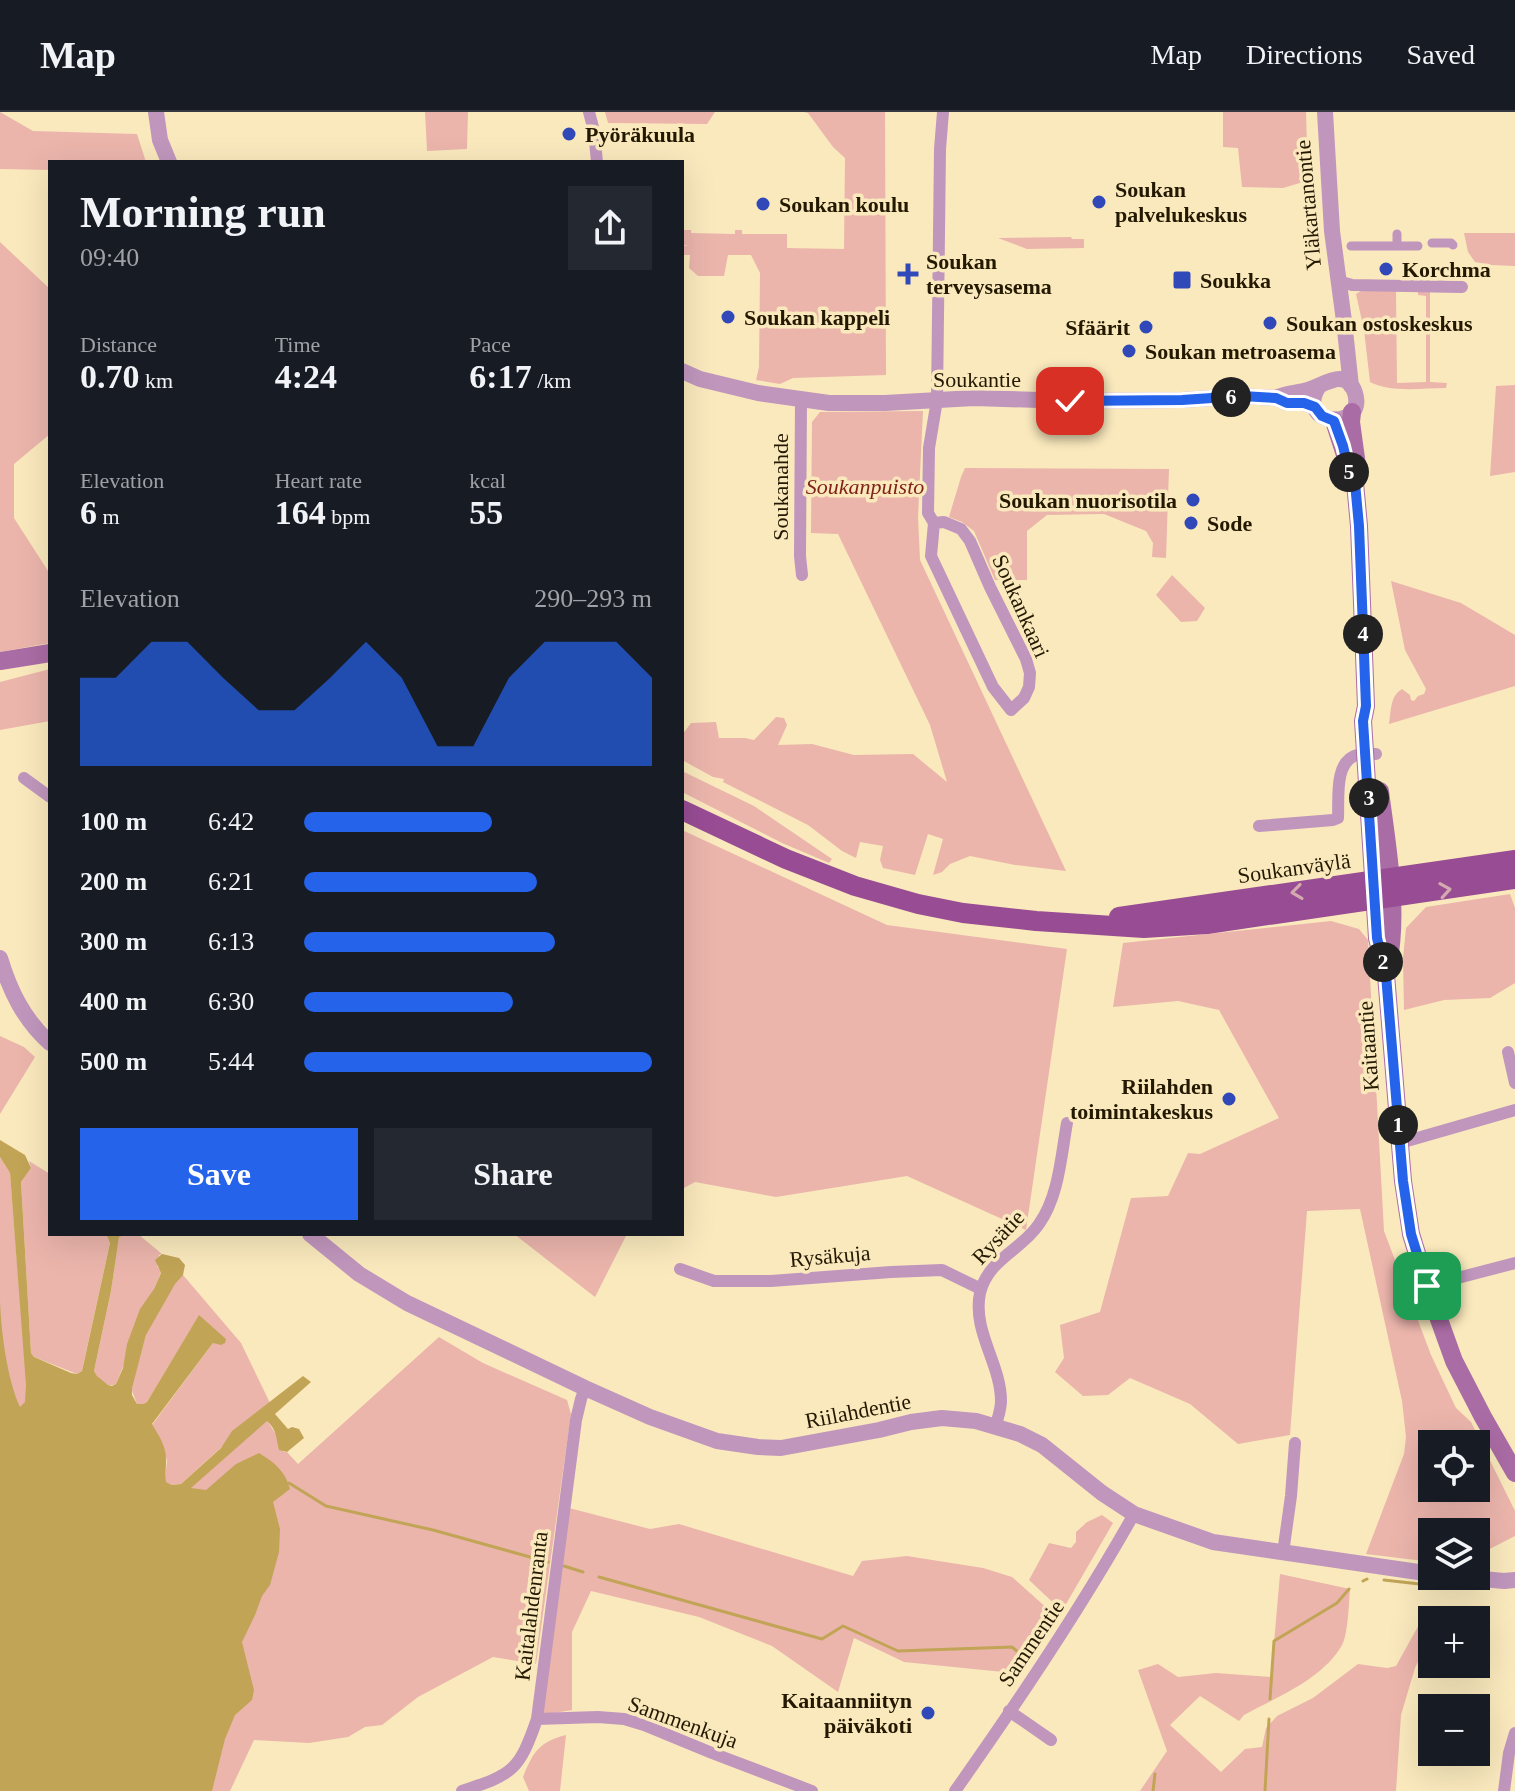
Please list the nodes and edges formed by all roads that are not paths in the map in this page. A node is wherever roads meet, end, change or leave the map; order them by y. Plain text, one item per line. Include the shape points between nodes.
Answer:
1 (156, 112) edge
2 (589, 112) edge
3 (943, 112) edge
4 (1325, 112) edge
5 (168, 160) edge
6 (597, 160) edge
7 (1397, 234) dead end
8 (1432, 243) dead end
9 (1453, 245) dead end
10 (1351, 246) dead end
11 (1397, 246) junction
12 (1418, 246) dead end
13 (1462, 287) dead end
14 (1339, 288) junction
15 (684, 372) edge
16 (1343, 382) junction
17 (1319, 386) junction
18 (1276, 398) junction
19 (801, 400) junction
20 (937, 400) junction
21 (1315, 407) junction
22 (1352, 412) junction
23 (1334, 421) junction
24 (1355, 483) junction
25 (934, 523) junction
26 (802, 575) dead end
27 (48, 653) edge
28 (0, 661) edge
29 (1371, 754) junction
30 (24, 778) dead end
31 (48, 796) edge
32 (684, 811) edge
33 (1259, 826) dead end
34 (1515, 860) edge
35 (1515, 879) edge
36 (1382, 889) junction
37 (0, 958) edge
38 (48, 1041) edge
39 (1508, 1052) dead end
40 (1515, 1083) edge
41 (1515, 1110) edge
42 (1067, 1123) dead end
43 (1400, 1143) junction
44 (312, 1236) edge
45 (1515, 1263) edge
46 (680, 1269) dead end
47 (1427, 1286) junction
48 (981, 1289) junction
49 (585, 1388) junction
50 (996, 1425) junction
51 (1295, 1443) dead end
52 (1512, 1461) edge
53 (1134, 1514) junction
54 (1283, 1553) junction
55 (1418, 1572) edge
56 (1490, 1580) edge
57 (1515, 1580) edge
58 (1009, 1711) junction
59 (537, 1719) junction
60 (1515, 1733) edge
61 (1051, 1740) dead end
62 (462, 1791) edge
63 (812, 1791) edge
64 (955, 1791) edge
65 (1504, 1791) edge

1 - 5 street
2 - 6 street
3 - 20 street, Soukankaari
4 - 14 street, Yläkartanontie
7 - 11 street
8 - 9 street
10 - 11 street
11 - 12 street
13 - 14 street
14 - 16 street, Yläkartanontie
15 - 19 street, Soukantie via 725,386
16 - 17 street via 1326,380
16 - 22 street via 1356,399
17 - 18 street, Soukantie
17 - 21 street
18 - 20 street, Soukantie
18 - 21 street, Soukantie
19 - 20 street, Soukantie
19 - 26 street, Soukanahde
20 - 25 street, Soukankaari via 929,448 928,513
21 - 23 street
22 - 23 street
22 - 24 main road
23 - 24 main road
24 - 29 main road
25 - 25 street, Soukankaari via 931,556 993,687 1011,710 1029,687 1026,659 970,541 961,529
27 - 28 main road
29 - 33 street via 1350,758 1340,768 1338,818
29 - 36 main road
30 - 31 street
32 - 36 main road, Soukanväylä via 813,871 894,898 963,913 1144,928 1207,924
34 - 36 main road, Soukanväylä
36 -> 35 main road, Soukanväylä
36 - 43 main road, Kaitaantie via 1377,938 1386,975
37 - 38 street via 15,999
39 - 40 street
41 - 43 street
42 - 48 street, Rysätie via 1057,1177 1041,1222 993,1266
43 - 47 main road, Kaitaantie via 1411,1234
44 - 49 street, Riilahdentie via 359,1274 407,1303
45 - 47 street
46 - 48 street, Rysäkuja via 714,1281 942,1270
47 - 52 main road, Kaitaantie via 1454,1361
48 - 50 street, Rysätie via 978,1312 1000,1391
49 - 50 street, Riilahdentie via 717,1441 758,1447 781,1448 942,1418
49 - 59 street, Kaitalahdenranta via 576,1420
50 - 53 street, Riilahdentie via 1042,1445
51 - 54 street
53 - 54 street, Riilahdentie via 1213,1542
53 - 58 street, Sammentie
54 - 55 street, Riilahdentie
56 - 57 street
58 - 61 street
58 - 64 street, Sammentie
59 - 62 street, Kaitalahdenranta via 525,1753 512,1769
59 - 63 street, Sammenkuja via 624,1719
60 - 65 street

